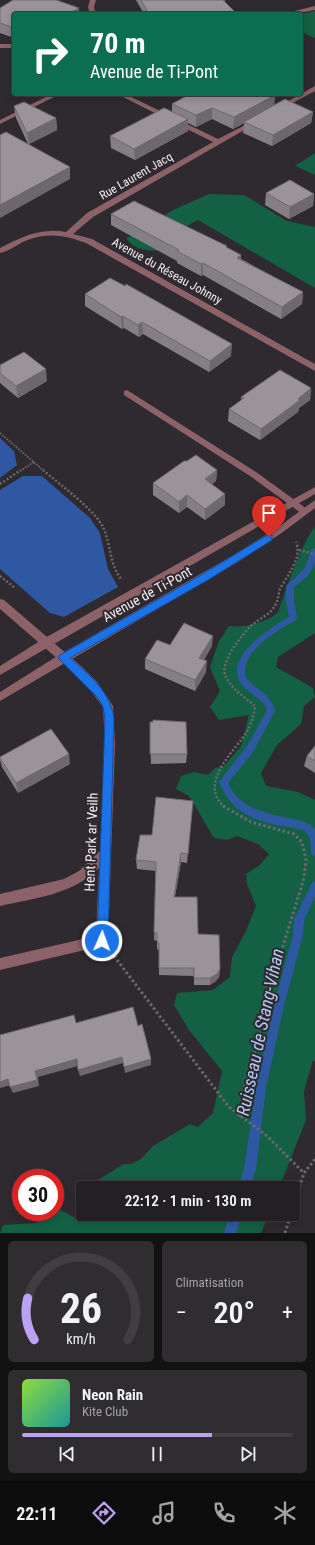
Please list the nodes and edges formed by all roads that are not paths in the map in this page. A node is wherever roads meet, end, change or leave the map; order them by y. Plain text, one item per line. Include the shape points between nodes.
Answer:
1 (93, 0) edge
2 (315, 8) edge
3 (92, 12) edge
4 (294, 12) edge
5 (0, 46) edge
6 (12, 46) edge
7 (315, 88) edge
8 (303, 94) edge
9 (53, 96) edge
10 (124, 96) edge
11 (299, 96) edge
12 (270, 114) edge
13 (263, 117) edge
14 (0, 122) edge
15 (218, 142) junction
16 (68, 234) junction
17 (0, 252) edge
18 (315, 368) edge
19 (127, 393) dead end
20 (315, 490) edge
21 (294, 502) junction
22 (315, 504) edge
23 (304, 511) junction
24 (0, 603) edge
25 (47, 642) junction
26 (63, 658) junction
27 (0, 671) edge
28 (0, 697) edge
29 (105, 854) junction
30 (0, 900) edge
31 (0, 964) edge

1 - 3 street
2 - 4 street
5 - 6 street
7 - 8 street
9 - 14 street
10 - 15 street
11 - 12 street
13 - 15 street, Rue Laurent Jacq
15 - 16 street, Rue Laurent Jacq via 90,215
16 - 17 street, Avenue du Réseau Johnny via 36,234
16 - 18 street, Avenue du Réseau Johnny via 89,241
19 - 21 street
20 - 21 street, Avenue de Ti-Pont
21 - 23 street
21 - 25 street, Avenue de Ti-Pont
22 - 23 street, Avenue de Ti-Pont
23 - 26 street, Avenue de Ti-Pont via 235,559
24 - 25 street, Hent Park ar Veilh
25 - 26 street, Hent Park ar Veilh
25 - 27 street, Avenue de Ti-Pont
26 - 28 street, Avenue de Ti-Pont
26 - 29 street, Hent Park ar Veilh via 93,685 108,706 110,744
29 - 30 street, Hent Park ar Veilh via 75,880 57,887
29 - 31 street, Hent Park ar Veilh via 102,941

